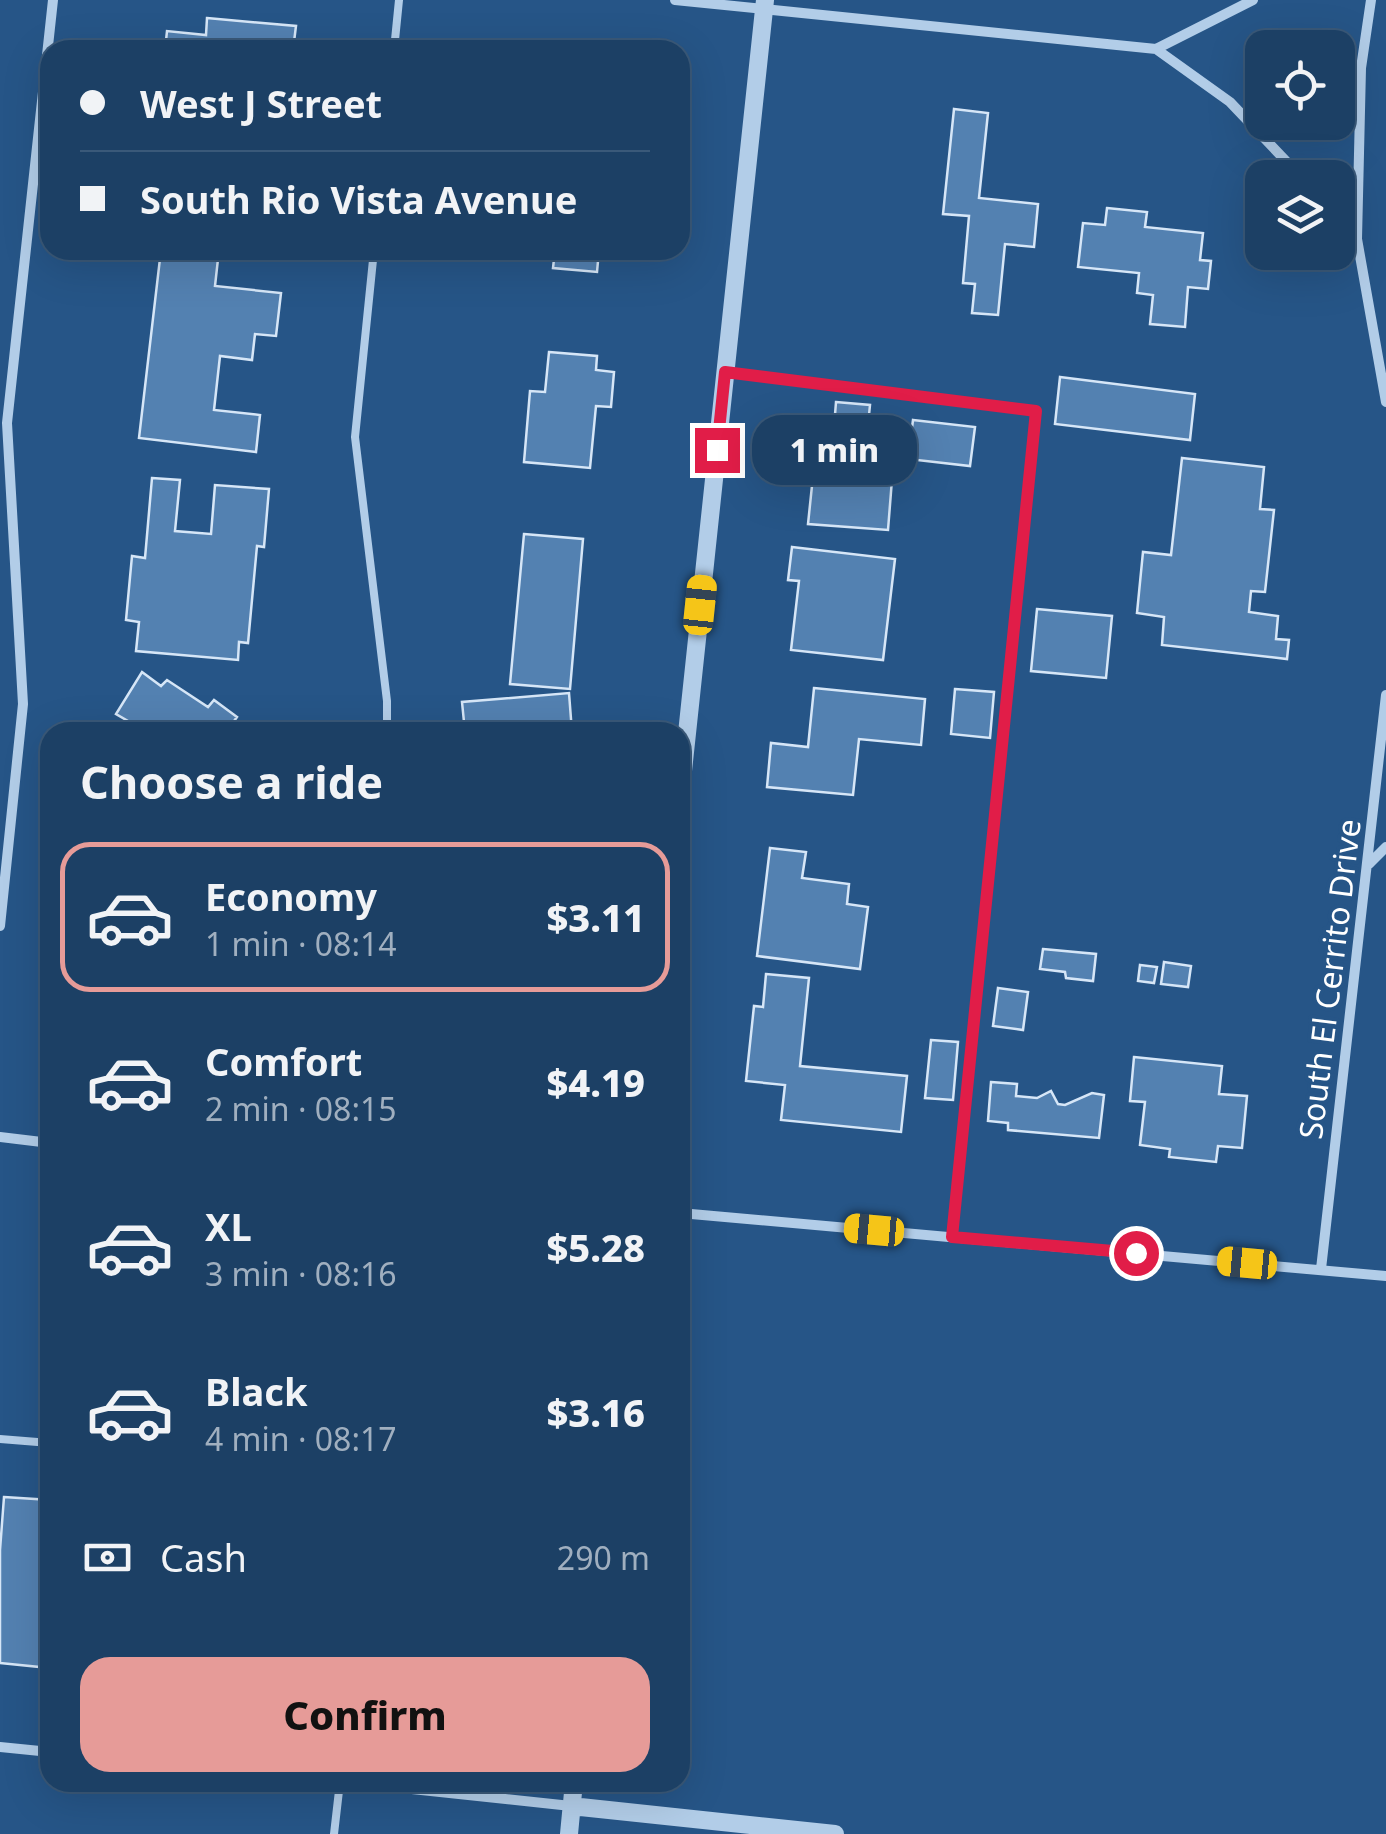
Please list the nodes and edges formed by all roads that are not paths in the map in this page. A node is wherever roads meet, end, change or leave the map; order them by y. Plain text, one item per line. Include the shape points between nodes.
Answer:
1 (52, 0) edge
2 (399, 0) edge
3 (675, 0) edge
4 (1253, 0) edge
5 (1372, 0) edge
6 (764, 5) edge
7 (48, 40) edge
8 (395, 40) edge
9 (1156, 50) junction
10 (40, 113) edge
11 (1285, 160) edge
12 (1355, 235) edge
13 (1358, 238) junction
14 (373, 260) edge
15 (725, 372) junction
16 (1386, 402) edge
17 (1386, 695) edge
18 (387, 722) edge
19 (688, 722) edge
20 (1386, 847) edge
21 (1368, 865) junction
22 (0, 926) edge
23 (0, 1138) edge
24 (40, 1142) edge
25 (690, 1215) edge
26 (952, 1237) junction
27 (1321, 1269) junction
28 (1386, 1276) edge
29 (0, 1439) edge
30 (40, 1442) edge
31 (0, 1746) edge
32 (40, 1751) edge
33 (341, 1792) edge
34 (438, 1792) edge
35 (573, 1792) edge
36 (571, 1806) junction
37 (334, 1834) edge
38 (568, 1834) edge
39 (835, 1834) edge

1 - 7 street
2 - 8 lane
3 - 6 street
4 - 9 street
5 - 13 street via 1361,68
6 - 9 street
6 - 15 street
9 - 11 street via 1230,102
10 - 22 street via 7,423 23,704
12 - 13 street
13 - 16 street
14 - 18 lane via 355,437
15 - 19 street
15 - 26 lane via 1036,411
17 - 21 street, South El Cerrito Drive
20 - 21 street
21 - 27 street, South El Cerrito Drive
23 - 24 street
25 - 26 street
26 - 27 street
27 - 28 street
29 - 30 lane
31 - 32 street
33 - 37 lane
34 - 36 street
35 - 36 street
36 - 38 street
36 - 39 street

